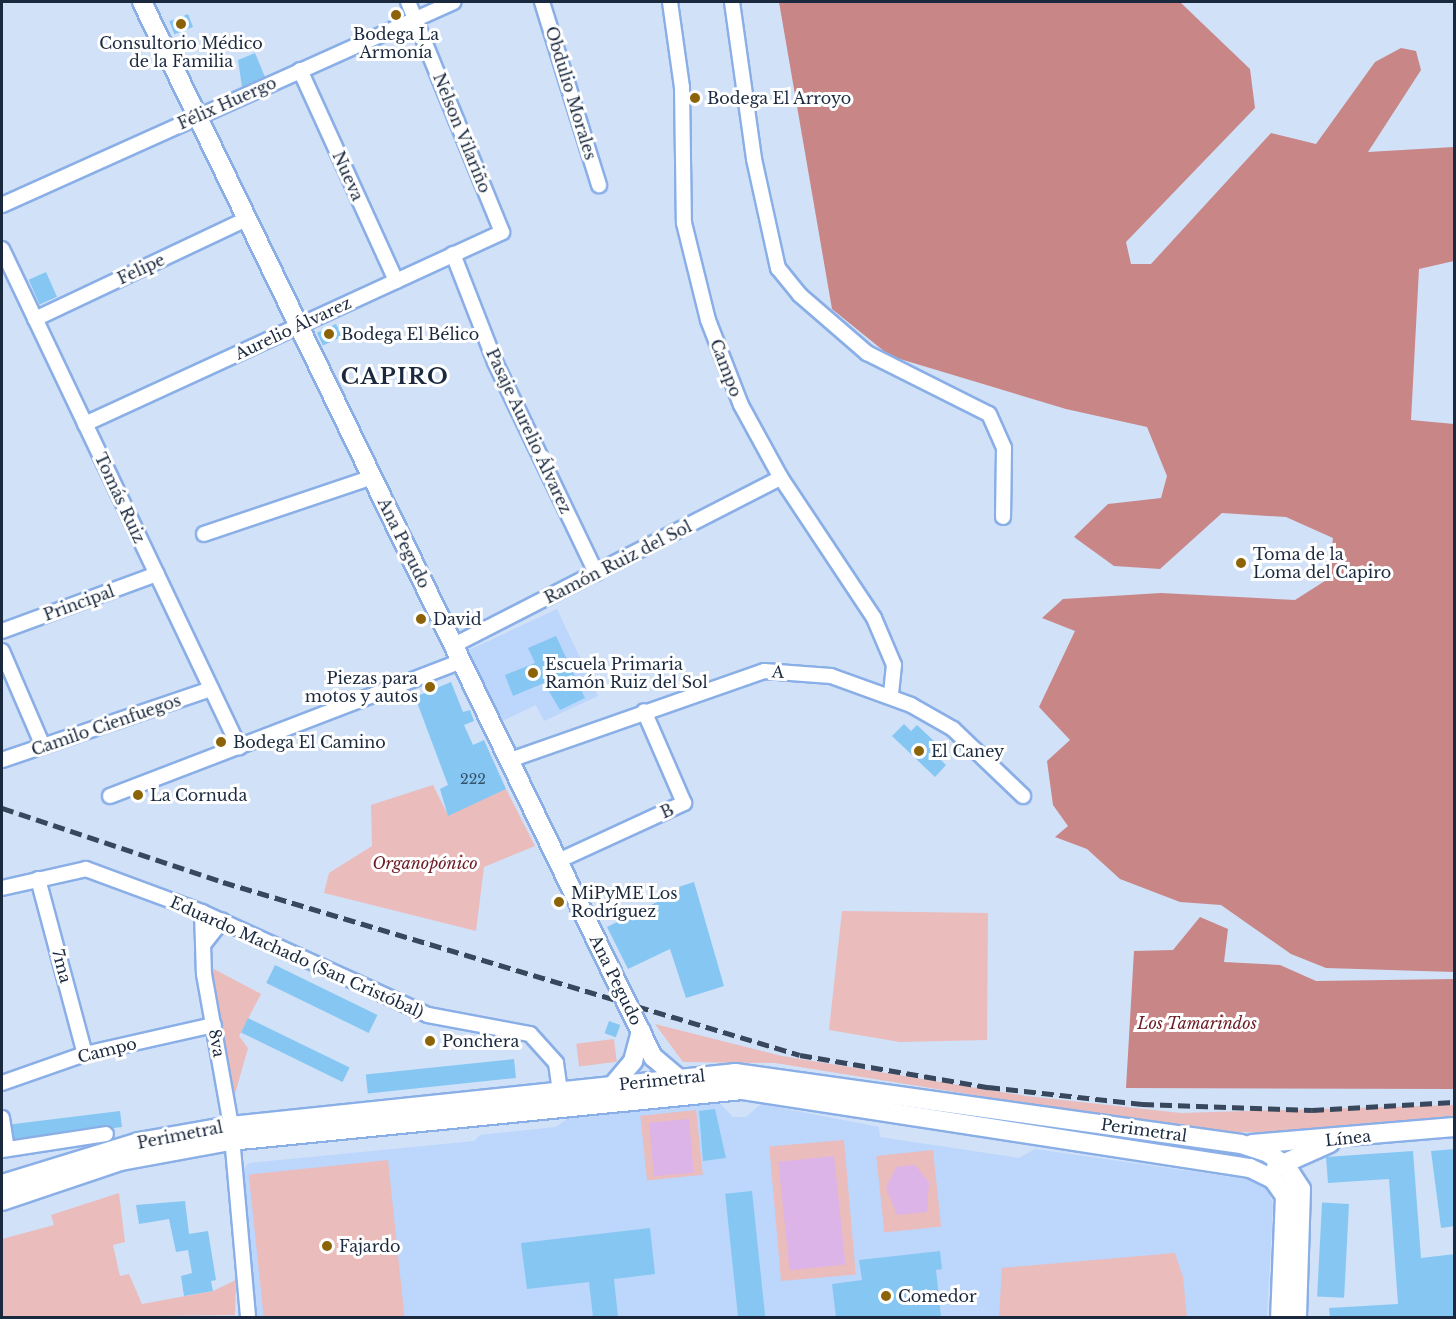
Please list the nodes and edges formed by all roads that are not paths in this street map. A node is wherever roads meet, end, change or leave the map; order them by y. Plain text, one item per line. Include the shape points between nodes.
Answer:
1 (142, 2) edge
2 (408, 2) edge
3 (453, 2) edge
4 (542, 2) edge
5 (670, 2) edge
6 (732, 2) edge
7 (415, 19) junction
8 (300, 70) junction
9 (198, 117) junction
10 (599, 185) dead end
11 (2, 205) edge
12 (248, 219) junction
13 (502, 232) joint
14 (2, 249) edge
15 (453, 255) junction
16 (396, 281) junction
17 (35, 319) junction
18 (299, 326) junction
19 (85, 424) junction
20 (372, 477) junction
21 (781, 478) junction
22 (1003, 517) dead end
23 (204, 534) dead end
24 (596, 573) junction
25 (157, 574) junction
26 (2, 631) edge
27 (2, 651) edge
28 (458, 653) junction
29 (211, 689) junction
30 (891, 695) junction
31 (644, 711) junction
32 (43, 746) junction
33 (239, 747) junction
34 (2, 760) edge
35 (510, 760) junction
36 (110, 796) dead end
37 (1023, 796) dead end
38 (558, 861) junction
39 (38, 879) junction
40 (2, 888) edge
41 (202, 912) junction
42 (222, 921) junction
43 (203, 945) junction
44 (214, 1025) junction
45 (641, 1031) junction
46 (85, 1053) junction
47 (653, 1057) junction
48 (676, 1078) junction
49 (649, 1081) junction
50 (2, 1083) edge
51 (614, 1084) junction
52 (560, 1090) junction
53 (707, 1092) junction
54 (627, 1101) junction
55 (2, 1118) edge
56 (1455, 1127) edge
57 (230, 1133) junction
58 (106, 1134) dead end
59 (1241, 1144) junction
60 (4, 1149) edge
61 (1298, 1156) junction
62 (1250, 1168) junction
63 (2, 1184) edge
64 (1293, 1193) junction
65 (2, 1201) edge
66 (247, 1317) edge
67 (1280, 1317) edge
68 (1297, 1317) edge

1 - 9 main road, Ana Pegudo
2 - 7 street, Nelson Vilariño
3 - 7 street, Félix Huergo
4 - 10 street, Obdulio Morales
5 - 21 street, Campo via 682,87 684,223 691,262 723,364
6 - 22 street via 754,159 778,268 800,295 867,353 989,414 1004,448
7 - 8 street, Félix Huergo
7 - 13 street, Nelson Vilariño
8 - 9 street, Félix Huergo
8 - 16 street, Nueva
9 - 11 street, Félix Huergo
9 - 12 main road, Ana Pegudo
12 - 17 street, Felipe
12 - 18 main road, Ana Pegudo
13 - 15 street, Aurelio Álvarez
14 - 17 street, Tomás Ruiz
15 - 16 street, Aurelio Álvarez
15 - 24 street, Pasaje Aurelio Álvarez via 495,362
16 - 18 street, Aurelio Álvarez
17 - 19 street, Tomás Ruiz
18 - 19 street, Aurelio Álvarez
18 - 20 main road, Ana Pegudo
19 - 25 street, Tomás Ruiz
20 - 23 street
20 - 28 main road, Ana Pegudo
21 - 24 street, Ramón Ruiz del Sol
21 - 30 street, Campo via 874,618 894,665
24 - 28 street, Ramón Ruiz del Sol
25 - 26 street, Principal
25 - 29 street, Tomás Ruiz
27 - 32 street
28 - 33 street, Ramón Ruiz del Sol
28 - 35 main road, Ana Pegudo
29 - 32 street, Camilo Cienfuegos
29 - 33 street, Tomás Ruiz
30 - 31 street, A via 831,676 764,671
30 - 37 street, A via 953,729
31 - 35 street, A
31 - 38 street, B via 684,803
32 - 34 street, Camilo Cienfuegos
33 - 36 street, Ramón Ruiz del Sol
35 - 38 main road, Ana Pegudo
38 - 45 main road, Ana Pegudo
39 - 40 street, Eduardo Machado (San Cristóbal)
39 - 41 street, Eduardo Machado (San Cristóbal) via 86,869
39 - 46 street, 7ma
41 - 42 street, Eduardo Machado (San Cristóbal)
41 - 43 street, 8va
42 - 43 street
42 - 52 street, Eduardo Machado (San Cristóbal) via 428,1015 530,1034 556,1063
43 - 44 street, 8va
44 - 46 street, Campo
44 - 57 street, 8va
45 - 47 main road, Ana Pegudo
45 - 51 main road via 633,1061
46 - 50 street, Campo
47 - 48 main road, Ana Pegudo
47 - 49 main road
48 - 49 main road, Perimetral
48 - 53 main road
48 - 59 main road, Perimetral via 735,1073
49 - 51 main road, Perimetral
49 - 54 main road
51 - 52 main road, Perimetral
52 - 57 main road, Perimetral
53 - 54 main road, Perimetral
53 - 62 main road, Perimetral via 743,1090
54 - 57 main road, Perimetral
55 - 60 street
56 - 61 main road, Línea via 1340,1138
57 - 63 main road, Perimetral via 139,1142
57 - 65 main road, Perimetral via 121,1161
57 - 66 street, 8va
58 - 60 street
59 - 61 main road, Línea
59 - 61 main road, Perimetral
61 - 62 main road, Perimetral
61 - 64 main road
62 - 64 main road, Perimetral
64 - 67 main road
64 - 68 main road

